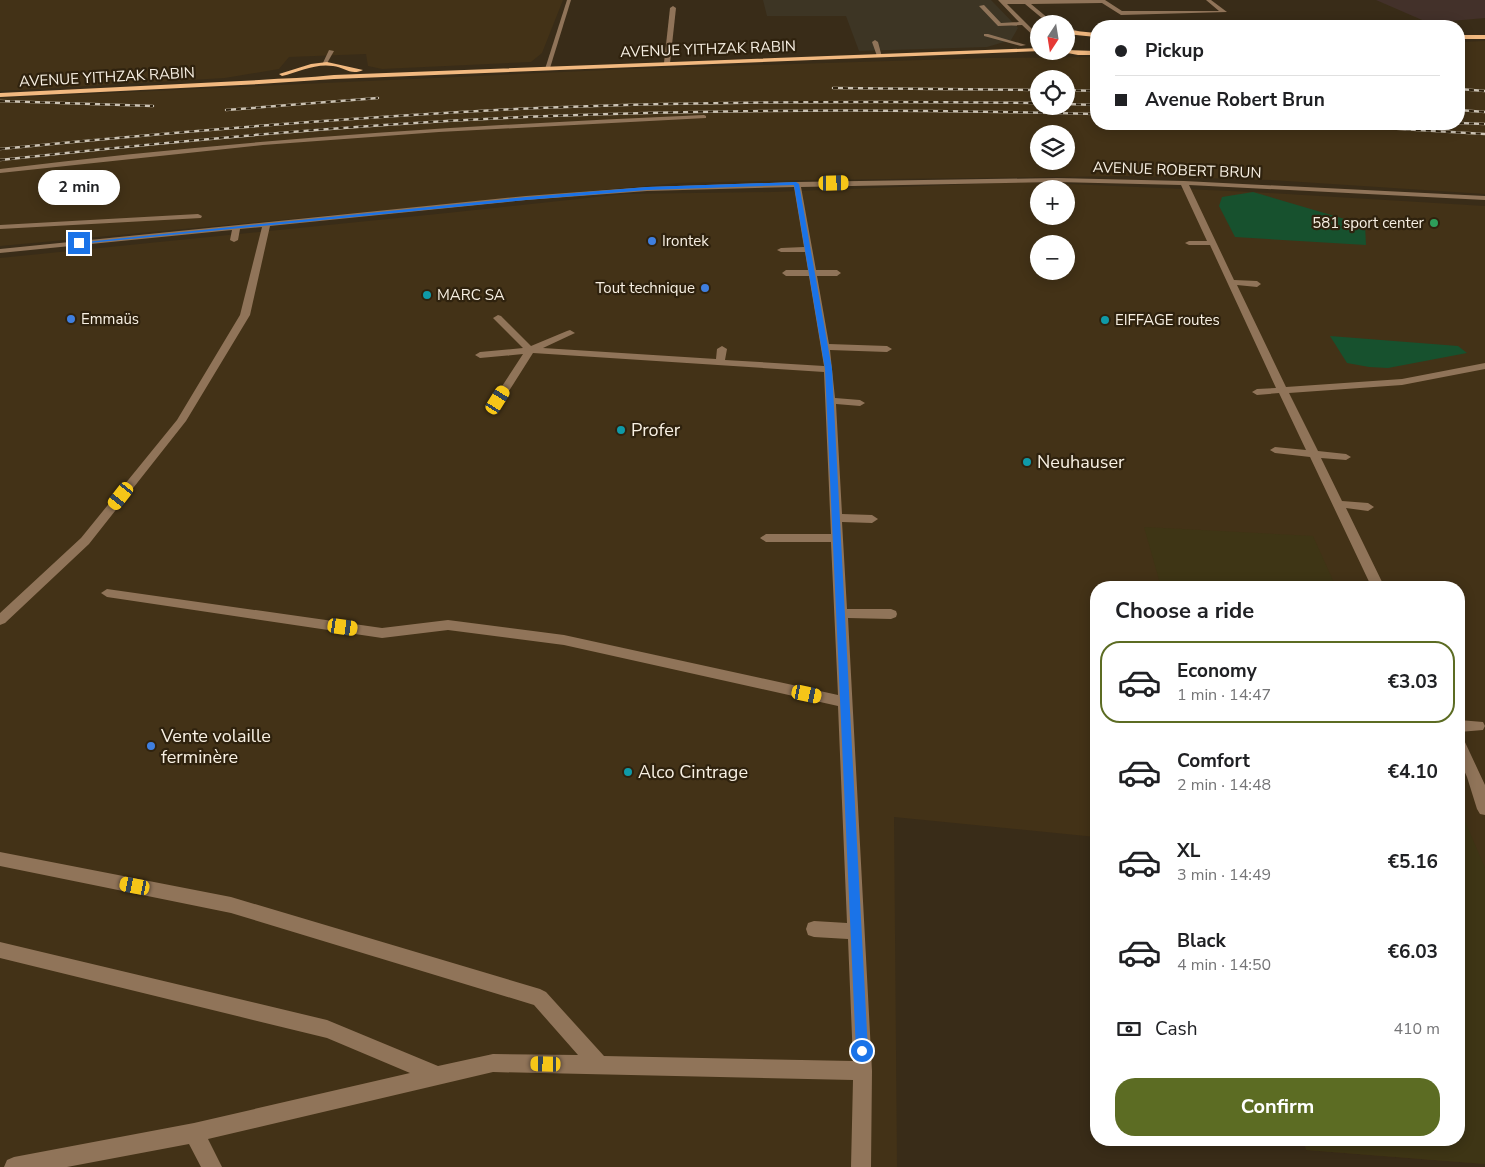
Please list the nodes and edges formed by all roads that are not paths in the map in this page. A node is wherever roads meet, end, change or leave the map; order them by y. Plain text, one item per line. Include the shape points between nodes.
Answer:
1 (569, 0) edge
2 (1208, 0) edge
3 (1002, 1) edge
4 (1024, 1) edge
5 (982, 6) dead end
6 (673, 8) dead end
7 (1041, 15) edge
8 (1023, 23) junction
9 (1000, 25) junction
10 (992, 27) dead end
11 (1030, 31) edge
12 (1075, 32) edge
13 (1090, 34) edge
14 (986, 35) dead end
15 (1465, 37) edge
16 (1485, 37) edge
17 (875, 42) dead end
18 (1030, 43) edge
19 (1023, 45) junction
20 (1030, 50) edge
21 (331, 51) dead end
22 (999, 51) junction
23 (1090, 53) edge
24 (1075, 54) edge
25 (880, 56) junction
26 (667, 63) junction
27 (324, 64) junction
28 (548, 68) junction
29 (346, 70) junction
30 (417, 74) junction
31 (295, 75) junction
32 (334, 77) junction
33 (0, 95) edge
34 (704, 117) dead end
35 (0, 171) edge
36 (1184, 183) junction
37 (796, 184) junction
38 (1315, 189) junction
39 (1485, 198) edge
40 (1327, 201) dead end
41 (198, 216) dead end
42 (267, 224) junction
43 (0, 227) edge
44 (236, 227) junction
45 (234, 240) dead end
46 (1189, 243) dead end
47 (1213, 243) junction
48 (808, 249) junction
49 (781, 250) dead end
50 (0, 251) edge
51 (837, 272) dead end
52 (786, 273) dead end
53 (812, 273) junction
54 (1232, 282) junction
55 (1257, 284) dead end
56 (498, 318) dead end
57 (570, 334) dead end
58 (825, 347) junction
59 (722, 349) dead end
60 (887, 349) dead end
61 (530, 350) junction
62 (480, 355) dead end
63 (720, 362) junction
64 (1485, 366) edge
65 (829, 369) junction
66 (1282, 391) junction
67 (1257, 392) dead end
68 (498, 400) dead end
69 (830, 400) junction
70 (860, 403) dead end
71 (1274, 450) dead end
72 (1313, 454) junction
73 (1346, 457) dead end
74 (1338, 504) junction
75 (1368, 507) dead end
76 (836, 518) junction
77 (872, 519) dead end
78 (766, 538) dead end
79 (837, 538) junction
80 (1376, 581) edge
81 (107, 593) dead end
82 (840, 613) junction
83 (890, 614) dead end
84 (0, 620) edge
85 (845, 702) junction
86 (1465, 726) edge
87 (1478, 726) dead end
88 (1465, 756) edge
89 (1485, 809) edge
90 (0, 859) edge
91 (814, 929) dead end
92 (856, 932) junction
93 (0, 950) edge
94 (598, 1066) junction
95 (863, 1071) junction
96 (439, 1076) junction
97 (194, 1133) junction
98 (14, 1167) edge
99 (212, 1167) edge
100 (861, 1167) edge

1 - 28 street
2 - 4 street via 1224,12 1121,12 1102,1
3 - 4 street
3 - 8 street
4 - 7 street
5 - 9 street
6 - 26 street
8 - 9 street
8 - 11 street
9 - 10 street
12 - 13 main road
14 - 19 street
15 - 16 main road
17 - 25 street
18 - 19 main road, AVENUE YITHZAK RABIN
19 - 22 main road, AVENUE YITHZAK RABIN
20 - 22 main road, AVENUE YITHZAK RABIN
21 - 27 street
22 - 25 main road, AVENUE YITHZAK RABIN
23 - 24 main road
25 - 26 main road, AVENUE YITHZAK RABIN
26 - 28 main road, AVENUE YITHZAK RABIN
27 - 29 main road via 338,65
27 - 31 main road via 306,66
28 - 30 main road, AVENUE YITHZAK RABIN
29 - 30 main road
29 - 32 main road
30 - 32 main road
31 - 32 main road via 310,80
31 - 33 main road, AVENUE YITHZAK RABIN via 215,84
34 - 35 street via 404,131 159,152
36 - 37 street, AVENUE ROBERT BRUN via 1057,180
36 - 38 street, AVENUE ROBERT BRUN
36 - 47 street
37 - 42 street, AVENUE ROBERT BRUN via 647,188
37 - 48 street
38 - 39 street, AVENUE ROBERT BRUN
38 - 40 street
41 - 43 street
42 - 44 street, AVENUE ROBERT BRUN
42 - 84 street via 245,315 180,421 85,541
44 - 45 street
44 - 50 street, AVENUE ROBERT BRUN
46 - 47 street
47 - 54 street
48 - 49 street
48 - 53 street
51 - 53 street
52 - 53 street
53 - 58 street
54 - 55 street
54 - 66 street
56 - 61 street
57 - 61 street
58 - 60 street
58 - 65 street
59 - 63 street
61 - 62 street
61 - 63 street
61 - 68 street
63 - 65 street
64 - 66 street via 1402,382
65 - 69 street
66 - 67 street
66 - 72 street
69 - 70 street
69 - 76 street
71 - 72 street
72 - 73 street
72 - 74 street
74 - 75 street
74 - 80 street
76 - 77 street
76 - 79 street
78 - 79 street
79 - 82 street
81 - 85 street via 382,633 448,625 564,640
82 - 83 street
82 - 85 street
85 - 92 street
86 - 87 street
88 - 89 street
90 - 94 street via 231,905 540,998
91 - 92 street
92 - 95 street
93 - 96 street via 327,1029
94 - 95 street
94 - 96 street via 494,1063
95 - 100 street
96 - 97 street
97 - 98 street
97 - 99 street

